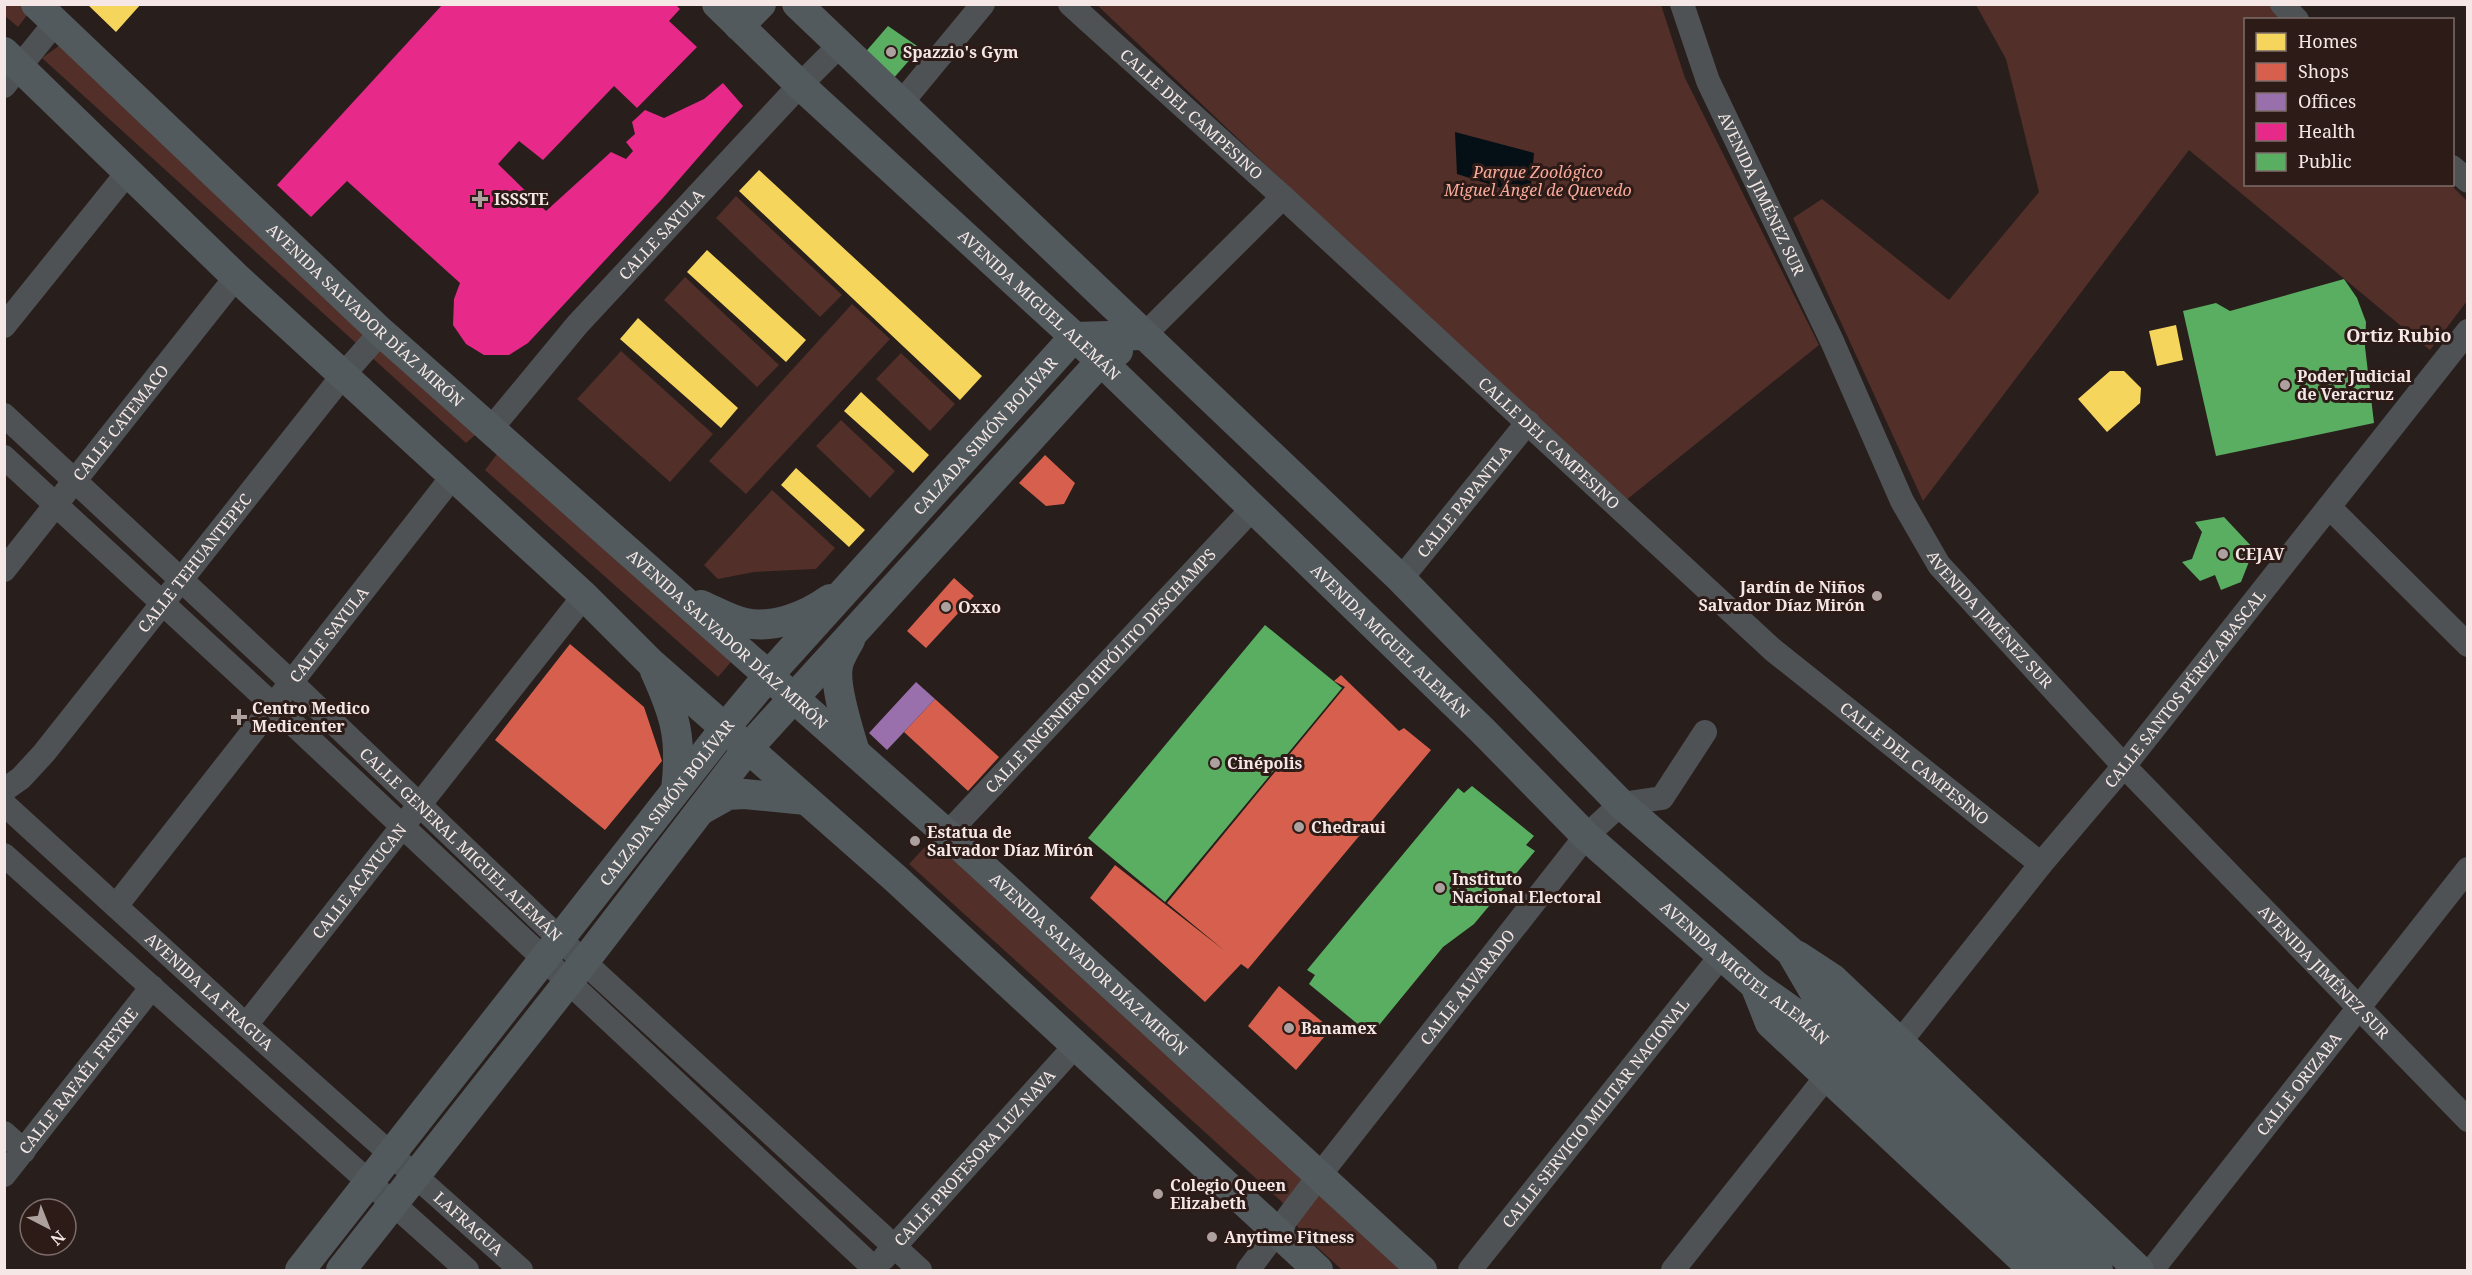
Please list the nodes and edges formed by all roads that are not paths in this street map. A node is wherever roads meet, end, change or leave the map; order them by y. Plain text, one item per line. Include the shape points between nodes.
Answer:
1 (717, 4) edge
2 (761, 4) edge
3 (797, 4) edge
4 (983, 4) edge
5 (1070, 4) edge
6 (1682, 4) edge
7 (45, 14) edge
8 (739, 26) junction
9 (839, 46) junction
10 (10, 69) edge
11 (800, 85) junction
12 (902, 102) junction
13 (2454, 169) edge
14 (128, 172) junction
15 (2468, 181) edge
16 (1283, 197) junction
17 (236, 277) junction
18 (4, 326) edge
19 (2468, 331) edge
20 (381, 332) junction
21 (1144, 335) junction
22 (1074, 337) junction
23 (1101, 362) junction
24 (344, 374) junction
25 (4, 415) edge
26 (1528, 422) junction
27 (490, 430) junction
28 (4, 457) edge
29 (453, 476) junction
30 (75, 481) junction
31 (56, 505) junction
32 (2329, 507) junction
33 (1252, 508) junction
34 (4, 570) edge
35 (1401, 579) junction
36 (180, 580) junction
37 (852, 584) junction
38 (676, 594) junction
39 (584, 596) junction
40 (163, 604) junction
41 (855, 630) junction
42 (2468, 645) edge
43 (651, 663) junction
44 (769, 675) junction
45 (292, 683) junction
46 (794, 697) junction
47 (273, 705) junction
48 (725, 728) junction
49 (1705, 732) dead end
50 (748, 748) junction
51 (855, 752) junction
52 (2124, 766) junction
53 (4, 790) edge
54 (676, 790) junction
55 (806, 800) junction
56 (4, 804) edge
57 (420, 804) junction
58 (1622, 804) junction
59 (700, 811) junction
60 (402, 827) junction
61 (947, 834) junction
62 (1586, 836) junction
63 (4, 855) edge
64 (2041, 864) junction
65 (2468, 869) edge
66 (116, 906) junction
67 (553, 950) junction
68 (1791, 952) junction
69 (1721, 956) junction
70 (576, 972) junction
71 (1755, 985) junction
72 (152, 987) junction
73 (2359, 1007) junction
74 (246, 1025) junction
75 (1900, 1042) junction
76 (1075, 1046) junction
77 (1827, 1076) junction
78 (2468, 1120) edge
79 (4, 1133) edge
80 (24, 1151) junction
81 (391, 1155) junction
82 (4, 1175) edge
83 (1319, 1176) junction
84 (416, 1178) junction
85 (369, 1182) junction
86 (394, 1204) junction
87 (1277, 1233) junction
88 (895, 1246) junction
89 (300, 1270) edge
90 (341, 1270) edge
91 (467, 1270) edge
92 (521, 1270) edge
93 (874, 1270) edge
94 (920, 1270) edge
95 (1248, 1270) edge
96 (1318, 1270) edge
97 (1422, 1270) edge
98 (1470, 1270) edge
99 (1673, 1270) edge
100 (2034, 1270) edge
101 (2070, 1270) edge
102 (2098, 1270) edge
103 (2139, 1270) edge
104 (2152, 1270) edge

1 - 8 main road, AVENIDA MIGUEL ALEMÁN
2 - 8 main road
3 - 9 main road, AVENIDA MIGUEL ALEMÁN
4 - 12 street
5 - 16 street, CALLE DEL CAMPESINO
6 - 52 street, AVENIDA JIMÉNEZ SUR via 1708,81 1918,530 1939,565
7 - 10 street
7 - 20 main road, AVENIDA SALVADOR DÍAZ MIRÓN
8 - 11 main road, AVENIDA MIGUEL ALEMÁN
9 - 11 street, CALLE SAYULA
9 - 12 main road, AVENIDA MIGUEL ALEMÁN
10 - 14 main road
11 - 22 main road, AVENIDA MIGUEL ALEMÁN
11 - 27 street, CALLE SAYULA via 577,325
12 - 21 main road, AVENIDA MIGUEL ALEMÁN
13 - 15 street
14 - 17 main road
14 - 18 street
16 - 21 street
16 - 26 street, CALLE DEL CAMPESINO
17 - 24 main road
17 - 30 street, CALLE CATEMACO
19 - 32 street, CALLE SANTOS PÉREZ ABASCAL
20 - 24 street, CALLE TEHUANTEPEC
20 - 27 main road, AVENIDA SALVADOR DÍAZ MIRÓN
21 - 22 main road
21 - 23 main road, CALZADA SIMÓN BOLÍVAR
21 - 35 main road, AVENIDA MIGUEL ALEMÁN
22 - 23 main road, AVENIDA MIGUEL ALEMÁN
22 - 37 main road, CALZADA SIMÓN BOLÍVAR
23 - 33 main road, AVENIDA MIGUEL ALEMÁN
23 - 41 main road, CALZADA SIMÓN BOLÍVAR
24 - 29 main road
24 - 36 street, CALLE TEHUANTEPEC
25 - 30 street, CALLE GENERAL MIGUEL ALEMÁN
26 - 35 street, CALLE PAPANTLA
26 - 64 street, CALLE DEL CAMPESINO via 1773,650
27 - 38 main road, AVENIDA SALVADOR DÍAZ MIRÓN
28 - 31 street, CALLE GENERAL MIGUEL ALEMÁN
29 - 39 main road
29 - 45 street, CALLE SAYULA
30 - 31 street, CALLE CATEMACO
30 - 36 street, CALLE GENERAL MIGUEL ALEMÁN
31 - 34 street, CALLE CATEMACO
31 - 40 street, CALLE GENERAL MIGUEL ALEMÁN
32 - 42 street
32 - 52 street, CALLE SANTOS PÉREZ ABASCAL
33 - 61 street, CALLE INGENIERO HIPÓLITO DESCHAMPS
33 - 62 main road, AVENIDA MIGUEL ALEMÁN
35 - 58 main road, AVENIDA MIGUEL ALEMÁN
36 - 40 street, CALLE TEHUANTEPEC
36 - 45 street, CALLE GENERAL MIGUEL ALEMÁN
37 - 38 main road via 820,606 769,626 744,623
37 - 44 main road, CALZADA SIMÓN BOLÍVAR
38 - 44 main road, AVENIDA SALVADOR DÍAZ MIRÓN
39 - 43 main road
39 - 57 street, CALLE ACAYUCAN
40 - 47 street, CALLE GENERAL MIGUEL ALEMÁN
40 - 53 street, CALLE TEHUANTEPEC via 44,753
41 - 46 main road, CALZADA SIMÓN BOLÍVAR
41 - 51 main road via 838,664 845,720
43 - 48 main road
43 - 54 main road via 676,720 680,758
44 - 46 main road, AVENIDA SALVADOR DÍAZ MIRÓN
44 - 48 main road, CALZADA SIMÓN BOLÍVAR
45 - 47 street, CALLE SAYULA
45 - 57 street, CALLE GENERAL MIGUEL ALEMÁN
46 - 50 main road, CALZADA SIMÓN BOLÍVAR
46 - 51 main road, AVENIDA SALVADOR DÍAZ MIRÓN
47 - 60 street, CALLE GENERAL MIGUEL ALEMÁN
47 - 66 street, CALLE SAYULA
48 - 50 main road
48 - 54 main road, CALZADA SIMÓN BOLÍVAR
49 - 58 street via 1662,798
50 - 55 main road
50 - 59 main road, CALZADA SIMÓN BOLÍVAR
51 - 61 main road, AVENIDA SALVADOR DÍAZ MIRÓN
52 - 64 street, CALLE SANTOS PÉREZ ABASCAL
52 - 73 street, AVENIDA JIMÉNEZ SUR
54 - 67 main road, CALZADA SIMÓN BOLÍVAR
55 - 59 main road via 728,795
55 - 76 main road
56 - 66 street, AVENIDA LA FRAGUA
57 - 60 street, CALLE ACAYUCAN
57 - 67 street, CALLE GENERAL MIGUEL ALEMÁN
58 - 62 street, CALLE ALVARADO
58 - 68 main road, AVENIDA MIGUEL ALEMÁN
59 - 70 main road, CALZADA SIMÓN BOLÍVAR
60 - 67 street, CALLE GENERAL MIGUEL ALEMÁN
60 - 74 street, CALLE ACAYUCAN
61 - 83 main road, AVENIDA SALVADOR DÍAZ MIRÓN
62 - 69 main road, AVENIDA MIGUEL ALEMÁN
62 - 83 street, CALLE ALVARADO
63 - 72 street, AVENIDA LA FRAGUA
64 - 75 street, CALLE SANTOS PÉREZ ABASCAL
65 - 73 street, CALLE ORIZABA
66 - 74 street, AVENIDA LA FRAGUA
67 - 70 street, CALLE GENERAL MIGUEL ALEMÁN
67 - 81 main road, CALZADA SIMÓN BOLÍVAR
68 - 75 main road via 1833,979
68 - 102 main road, AVENIDA MIGUEL ALEMÁN via 1819,1000
69 - 71 main road, AVENIDA MIGUEL ALEMÁN
69 - 98 street, CALLE SERVICIO MILITAR NACIONAL
70 - 84 main road, CALZADA SIMÓN BOLÍVAR
70 - 88 street, CALLE GENERAL MIGUEL ALEMÁN
70 - 93 street, CALLE GENERAL MIGUEL ALEMÁN
71 - 77 main road via 1770,1023
71 - 101 main road, AVENIDA MIGUEL ALEMÁN via 1799,1016
72 - 80 street, CALLE RAFAÉL FREYRE
72 - 85 street, AVENIDA LA FRAGUA
73 - 78 street, AVENIDA JIMÉNEZ SUR
73 - 104 street, CALLE ORIZABA
74 - 81 street, AVENIDA LA FRAGUA
75 - 103 main road
76 - 87 main road
76 - 88 street, CALLE PROFESORA LUZ NAVA
77 - 99 street
77 - 100 main road
79 - 80 street
80 - 82 street, CALLE RAFAÉL FREYRE
81 - 84 street, AVENIDA LA FRAGUA
81 - 85 main road, CALZADA SIMÓN BOLÍVAR
83 - 87 street, CALLE ALVARADO
83 - 97 main road, AVENIDA SALVADOR DÍAZ MIRÓN
84 - 86 main road, CALZADA SIMÓN BOLÍVAR
84 - 92 street, LAFRAGUA
85 - 86 street, AVENIDA LA FRAGUA
85 - 89 main road, CALZADA SIMÓN BOLÍVAR
86 - 90 main road, CALZADA SIMÓN BOLÍVAR
86 - 91 street
87 - 95 street, CALLE ALVARADO
87 - 96 main road
88 - 93 street, CALLE PROFESORA LUZ NAVA
88 - 94 street, CALLE GENERAL MIGUEL ALEMÁN

